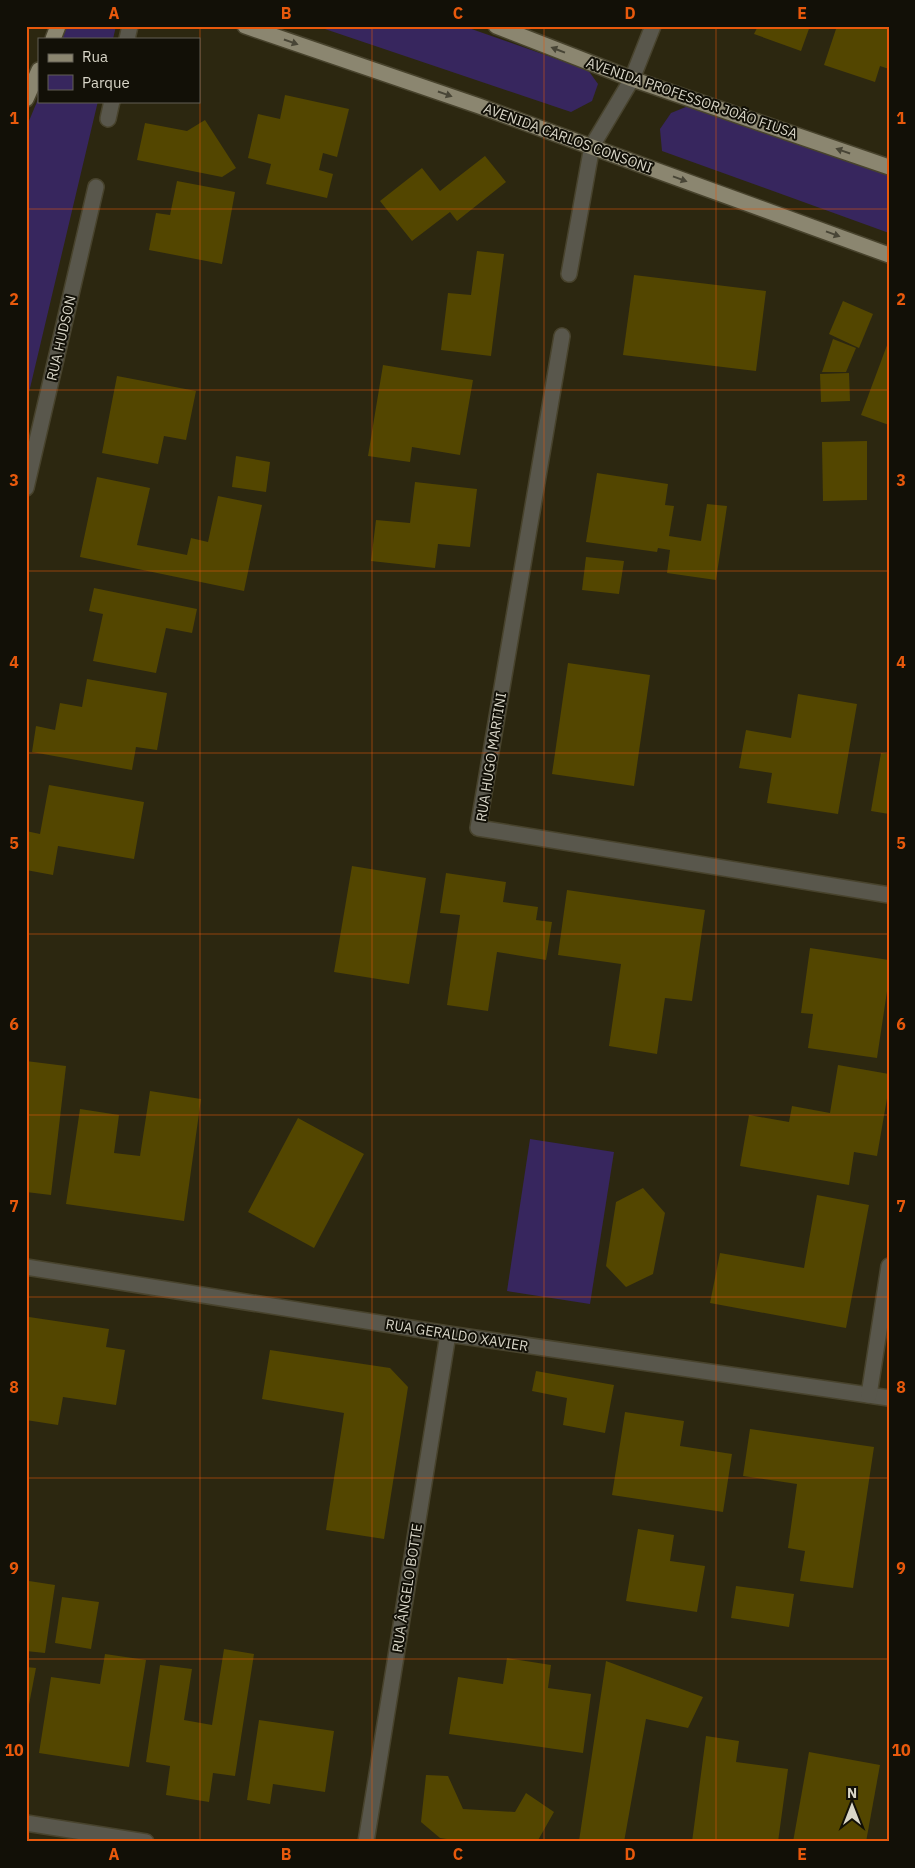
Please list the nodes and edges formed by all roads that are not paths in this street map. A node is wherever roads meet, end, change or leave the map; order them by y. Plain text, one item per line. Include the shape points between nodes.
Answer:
1 (58, 26) edge
2 (245, 26) edge
3 (496, 26) edge
4 (653, 26) edge
5 (53, 38) edge
6 (38, 72) edge
7 (632, 79) junction
8 (26, 98) edge
9 (112, 102) edge
10 (108, 119) dead end
11 (592, 146) junction
12 (889, 167) edge
13 (96, 187) dead end
14 (889, 255) edge
15 (569, 274) dead end
16 (562, 336) dead end
17 (26, 488) edge
18 (889, 894) edge
19 (889, 1266) edge
20 (26, 1267) edge
21 (448, 1334) junction
22 (869, 1395) junction
23 (889, 1398) edge
24 (26, 1823) edge
25 (146, 1842) edge
26 (366, 1842) edge

1 - 5 main road
2 -> 11 main road, AVENIDA CARLOS CONSONI
7 -> 3 main road, AVENIDA PROFESSOR JOÃO FIUSA
4 - 7 street
6 - 8 main road
7 - 11 street
12 -> 7 main road, AVENIDA PROFESSOR JOÃO FIUSA
9 - 10 street
11 -> 14 main road, AVENIDA CARLOS CONSONI
11 - 15 street
13 - 17 street, RUA HUDSON
16 - 18 street, RUA HUGO MARTINI via 478,828
19 - 22 street
20 - 21 street, RUA GERALDO XAVIER
21 - 22 street, RUA GERALDO XAVIER
21 - 26 street, RUA ÂNGELO BOTTE
22 - 23 street, RUA GERALDO XAVIER
24 - 25 street

